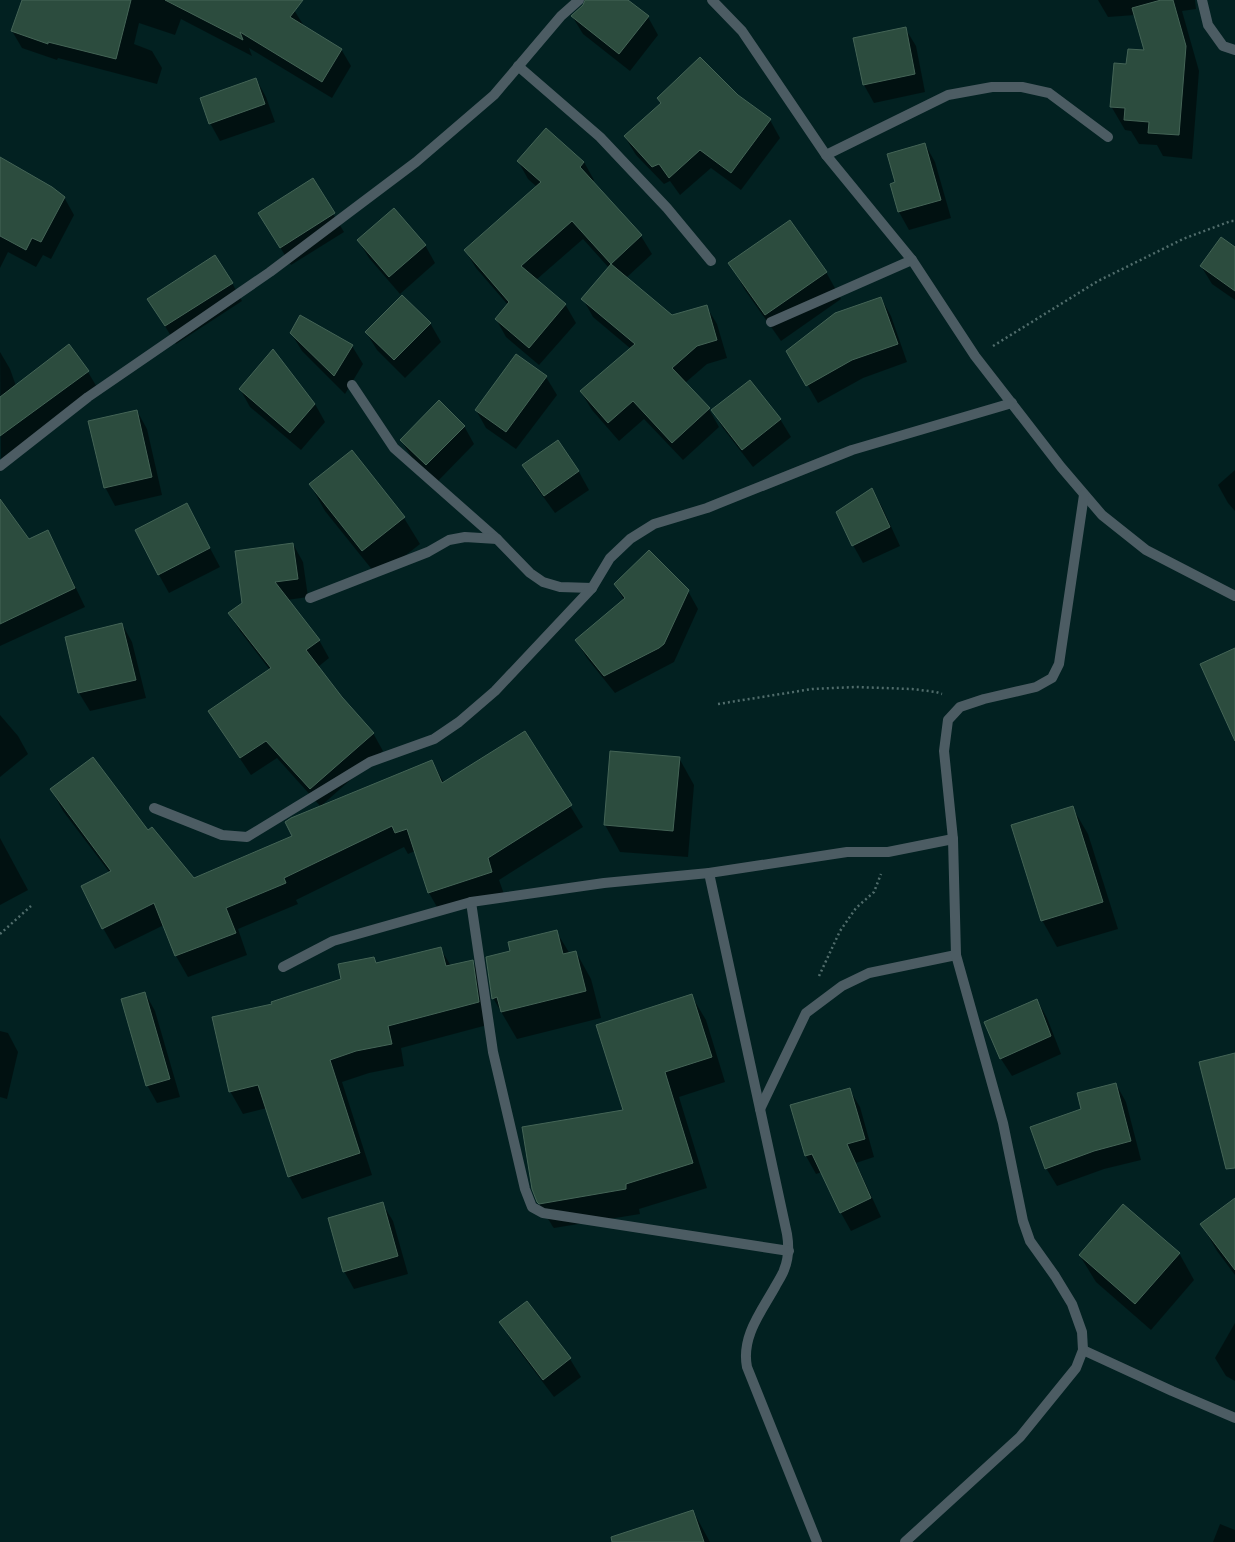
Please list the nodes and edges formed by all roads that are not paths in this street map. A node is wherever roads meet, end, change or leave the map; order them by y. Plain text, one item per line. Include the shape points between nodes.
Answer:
1 (578, 0) edge
2 (712, 0) edge
3 (1202, 0) edge
4 (1235, 50) edge
5 (518, 66) junction
6 (1108, 137) dead end
7 (826, 155) junction
8 (912, 260) junction
9 (711, 261) dead end
10 (771, 322) dead end
11 (352, 385) dead end
12 (1012, 403) junction
13 (0, 466) edge
14 (1084, 495) junction
15 (497, 539) junction
16 (592, 588) junction
17 (1235, 596) edge
18 (310, 598) dead end
19 (154, 808) dead end
20 (953, 839) junction
21 (709, 873) junction
22 (471, 902) junction
23 (956, 955) junction
24 (283, 967) dead end
25 (760, 1109) junction
26 (789, 1251) junction
27 (1083, 1350) junction
28 (1235, 1418) edge
29 (817, 1542) edge
30 (905, 1542) edge

1 - 5 street
2 - 7 street via 742,31
3 - 4 street via 1208,25 1222,46
5 - 9 street via 600,137 667,208
5 - 13 street via 494,95 410,166 270,272 88,397
6 - 7 street via 1049,93 1022,86 992,86 948,95
7 - 8 street
8 - 10 street
8 - 12 street via 976,356
11 - 15 street via 394,448
12 - 14 street
12 - 16 street via 852,450 706,508 654,524 630,539 610,558
14 - 17 street via 1102,515 1146,550
14 - 20 street via 1059,664 1052,678 1036,687 960,707 948,720 944,751
15 - 16 street via 530,573 543,582
15 - 18 street via 465,537 449,540 428,552
16 - 19 street via 495,691 459,722 434,739 370,762 247,837 222,835
20 - 21 street via 888,852 847,852
20 - 23 street
21 - 22 street via 604,883
21 - 25 street
22 - 24 street via 333,941
22 - 26 street via 494,1052 525,1189 532,1207 543,1213
23 - 25 street via 869,973 842,986 806,1013
23 - 27 street via 1004,1124 1023,1221 1030,1240 1072,1304 1082,1332
25 - 26 street
26 - 29 street via 784,1271 747,1340 745,1356 747,1367
27 - 28 street
27 - 30 street via 1076,1368 1020,1437

